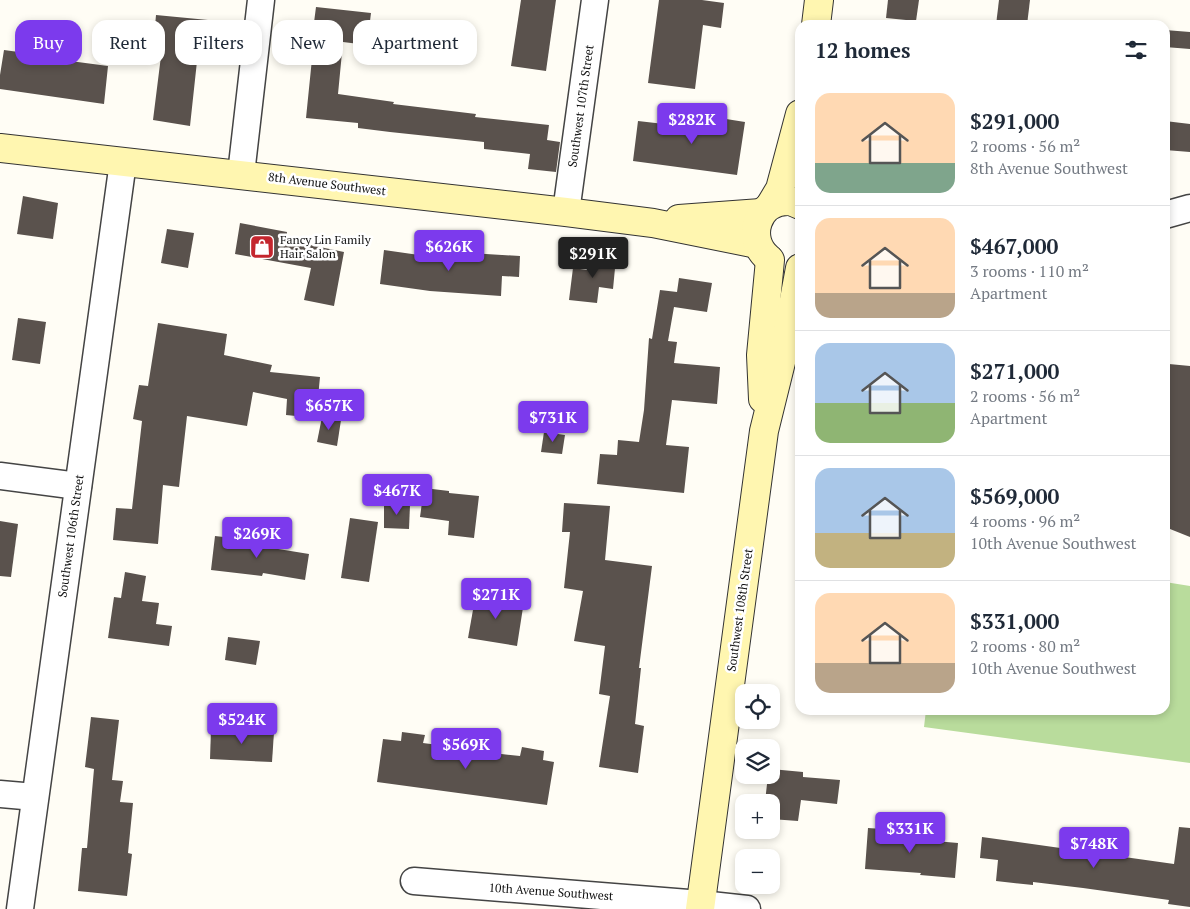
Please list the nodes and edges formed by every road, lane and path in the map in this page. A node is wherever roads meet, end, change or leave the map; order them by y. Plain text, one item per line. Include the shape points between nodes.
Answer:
1 (260, 0) edge
2 (595, 0) edge
3 (819, 0) edge
4 (817, 20) edge
5 (795, 133) edge
6 (0, 148) edge
7 (123, 162) junction
8 (241, 174) junction
9 (795, 203) edge
10 (1190, 208) edge
11 (766, 209) junction
12 (566, 212) junction
13 (1170, 214) edge
14 (653, 223) junction
15 (764, 252) junction
16 (795, 262) edge
17 (795, 294) edge
18 (764, 431) junction
19 (0, 476) edge
20 (78, 486) junction
21 (0, 794) edge
22 (35, 797) junction
23 (414, 881) dead end
24 (700, 906) edge
25 (20, 909) edge
26 (748, 909) edge

1 - 8 street
2 - 12 street, Southwest 107th Street
3 - 4 street
5 - 11 street via 780,189
6 - 7 street, 8th Avenue Southwest
7 - 8 street, 8th Avenue Southwest
7 - 20 street, Southwest 106th Street
8 - 12 street, 8th Avenue Southwest
9 - 11 street, 8th Avenue Southwest via 789,201
10 - 13 street
11 - 14 street, 8th Avenue Southwest
11 - 15 street via 755,228
12 - 14 street, 8th Avenue Southwest
14 - 15 street, 8th Avenue Southwest
15 - 16 street, 8th Avenue Southwest via 786,264
15 - 18 street, Southwest 108th Street
17 - 18 street, Southwest 108th Street
18 - 24 street, Southwest 108th Street
19 - 20 street
20 - 22 street, Southwest 106th Street
21 - 22 street
22 - 25 street, Southwest 106th Street
23 - 24 street, 10th Avenue Southwest
24 - 26 street, 10th Avenue Southwest

